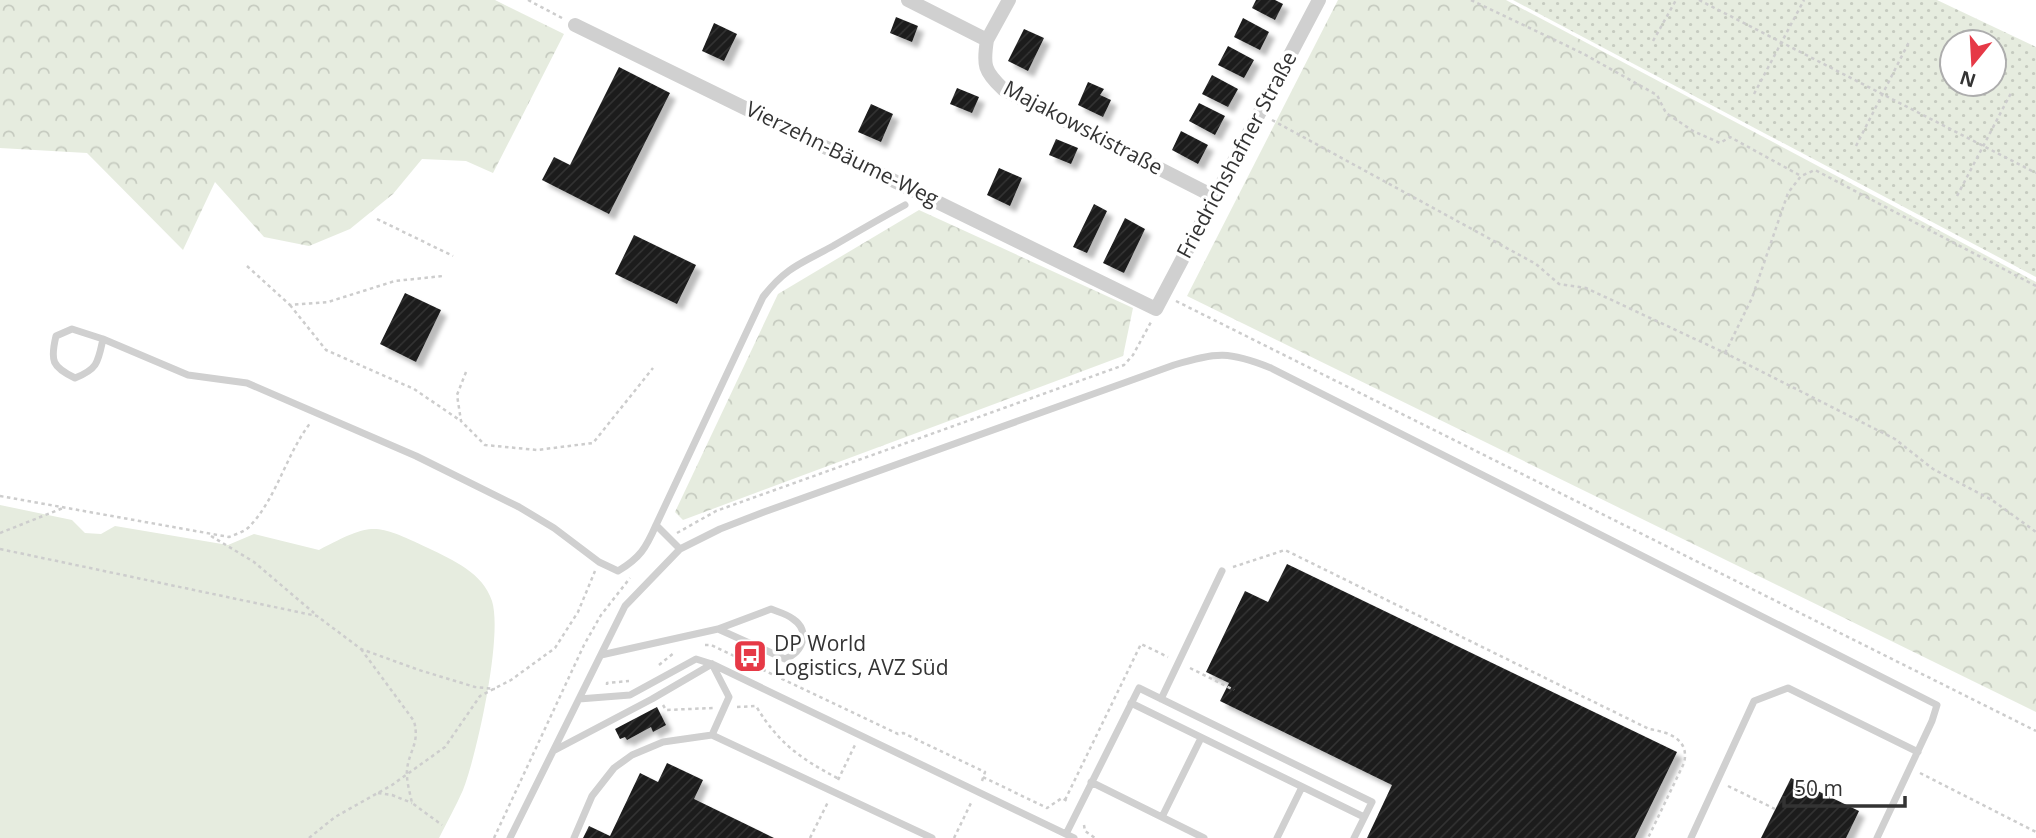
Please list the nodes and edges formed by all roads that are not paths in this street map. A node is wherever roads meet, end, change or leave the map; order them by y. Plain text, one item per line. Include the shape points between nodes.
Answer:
1 (908, 0) edge
2 (1009, 0) edge
3 (1319, 0) edge
4 (575, 24) road end
5 (987, 40) junction
6 (1215, 197) junction
7 (905, 205) dead end
8 (1156, 309) joint
9 (103, 339) junction
10 (656, 525) junction
11 (680, 549) junction
12 (1222, 571) road end
13 (718, 629) junction
14 (601, 655) junction
15 (712, 664) junction
16 (579, 699) junction
17 (1161, 699) junction
18 (1131, 703) junction
19 (712, 735) junction
20 (1201, 738) junction
21 (554, 750) junction
22 (1918, 752) junction
23 (1091, 782) junction
24 (1302, 787) junction
25 (1163, 817) junction
26 (1364, 817) junction
27 (1066, 834) junction
28 (510, 838) edge
29 (574, 838) edge
30 (932, 838) edge
31 (1074, 838) edge
32 (1204, 838) edge
33 (1277, 838) edge
34 (1354, 838) edge
35 (1690, 838) edge
36 (1877, 838) edge

1 - 5 street
2 - 5 street
3 - 6 street, Friedrichshafner Straße
4 - 8 street, Vierzehn-Bäume-Weg
5 - 6 street, Majakowskistraße via 983,62 1003,89
6 - 8 street, Friedrichshafner Straße
7 - 10 lane via 777,279 763,297
9 - 9 lane via 91,372 75,378 59,370 51,354 56,336 72,329
9 - 10 lane via 188,375 247,383 416,456 519,508 618,571 636,561
10 - 11 lane
11 - 14 lane via 625,607
11 - 22 lane via 764,512 1174,365 1221,353 1271,368 1937,705
12 - 17 lane
13 - 13 lane via 785,659 800,650 803,642 800,625 771,609
13 - 14 lane
14 - 16 lane
15 - 16 lane via 696,659 630,695
15 - 19 lane via 729,697
15 - 21 lane
15 - 27 lane
16 - 21 lane
17 - 18 lane via 1139,688
17 - 26 lane via 1372,802
18 - 20 lane
18 - 23 lane
19 - 29 lane via 663,742 614,768 592,796
19 - 30 lane
20 - 24 lane
20 - 25 lane
21 - 28 lane
22 - 35 lane via 1788,688 1754,701
22 - 36 lane
23 - 25 lane
23 - 27 lane
24 - 26 lane
24 - 33 lane
25 - 32 lane
26 - 34 lane
27 - 31 lane

